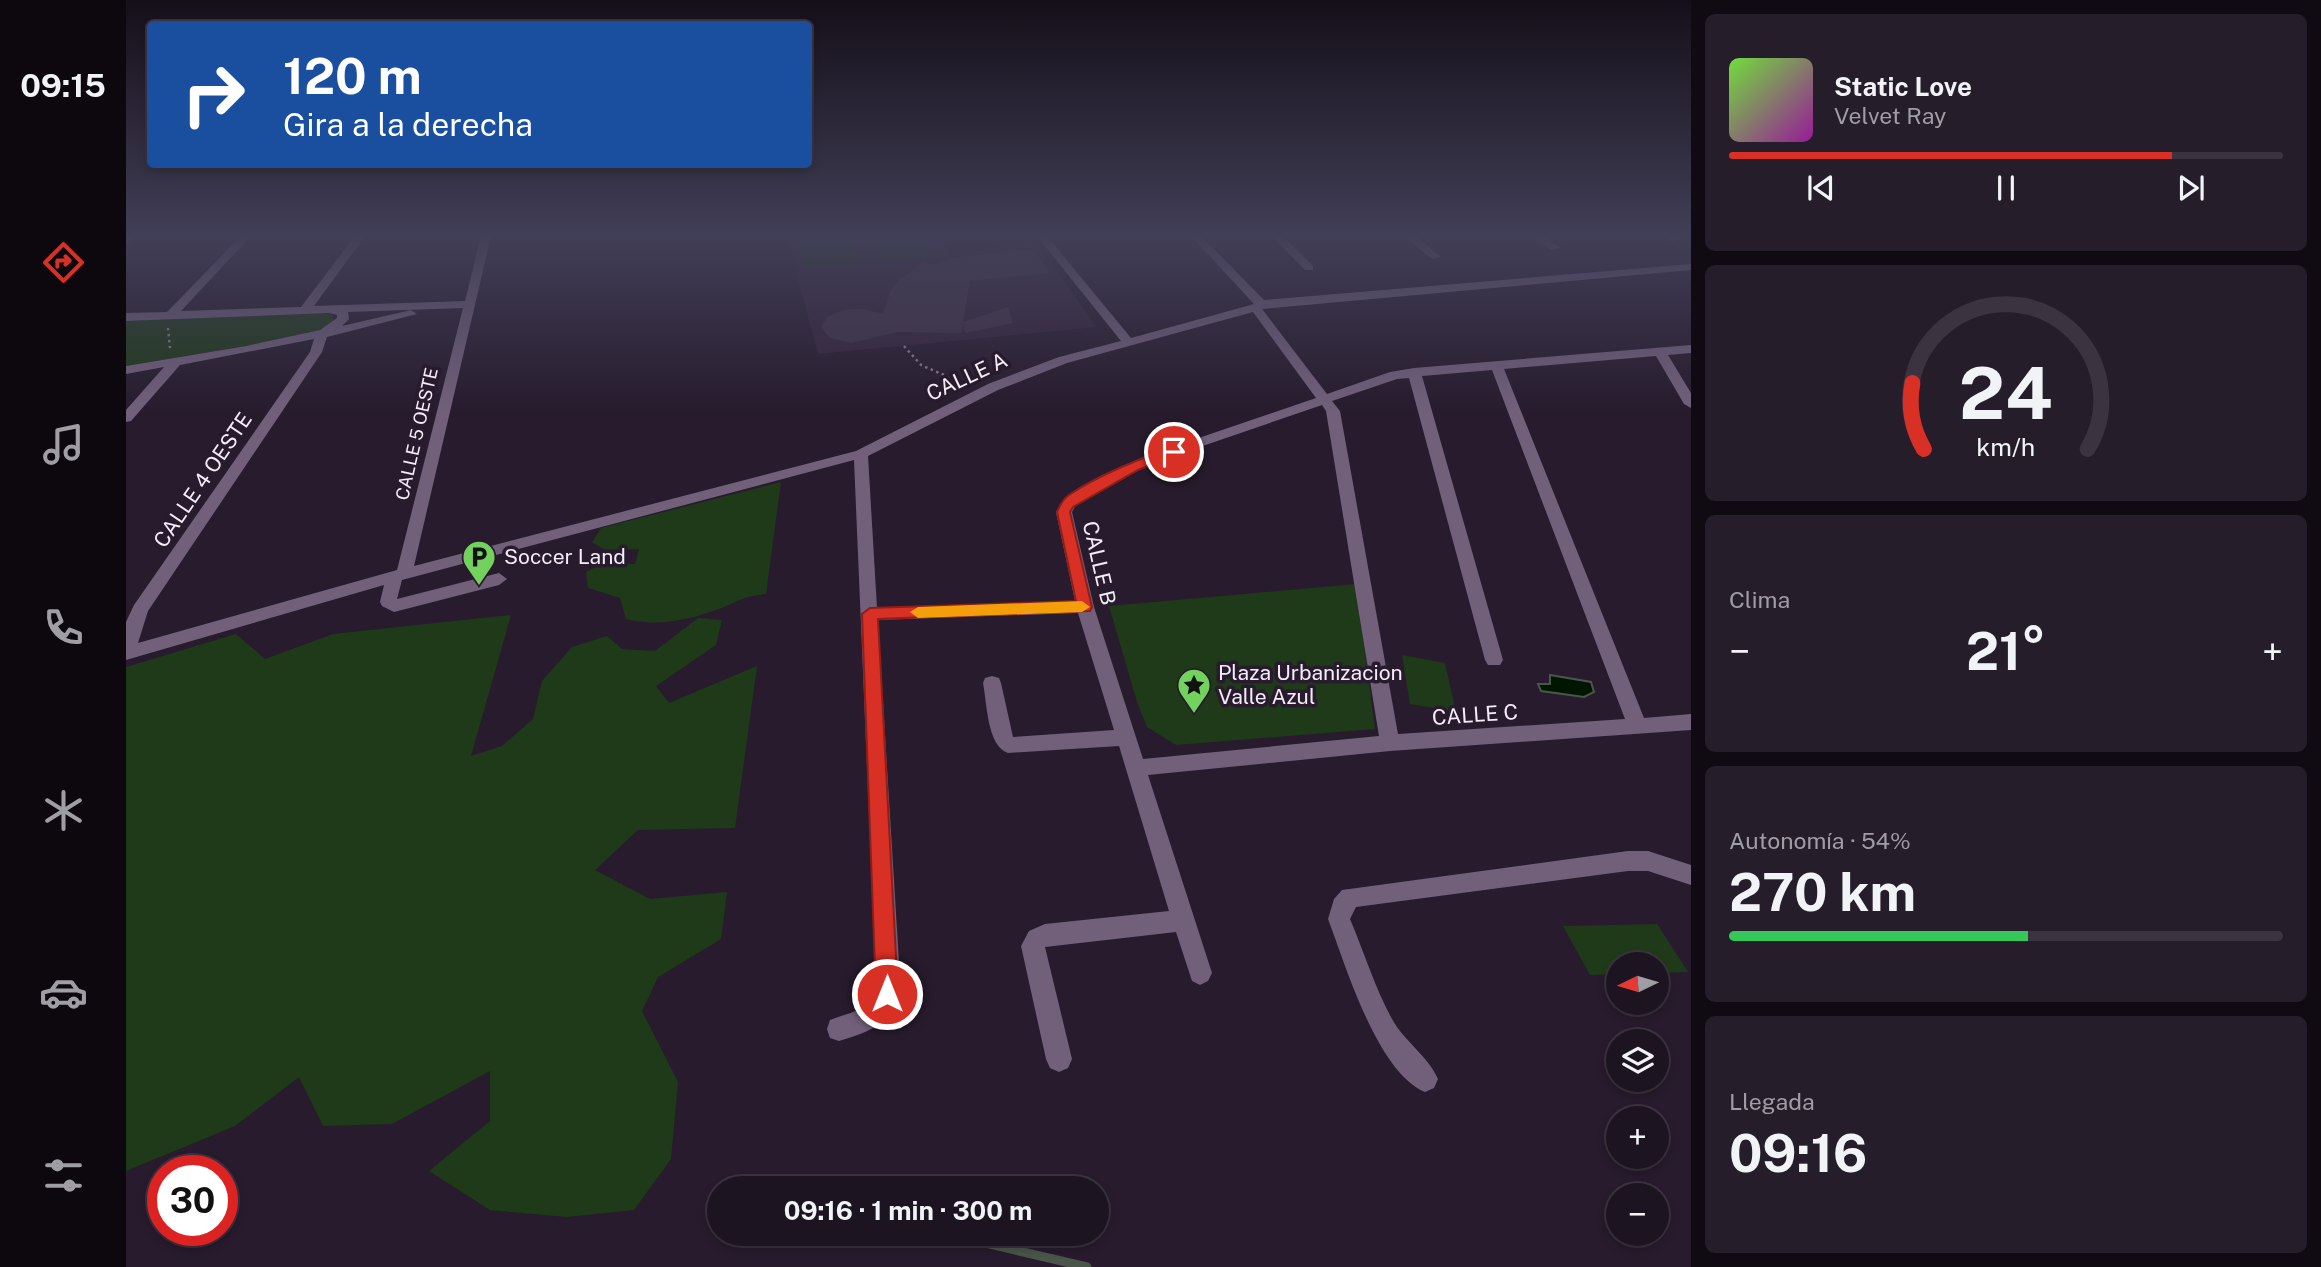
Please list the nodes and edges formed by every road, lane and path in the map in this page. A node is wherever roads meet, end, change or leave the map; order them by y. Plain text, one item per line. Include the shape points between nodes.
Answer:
1 (190, 295) edge
2 (316, 295) edge
3 (470, 295) edge
4 (1090, 295) edge
5 (1248, 295) edge
6 (1379, 295) edge
7 (468, 304) junction
8 (430, 306) junction
9 (1258, 306) junction
10 (328, 309) junction
11 (305, 310) junction
12 (170, 316) junction
13 (126, 317) edge
14 (321, 335) junction
15 (1128, 342) junction
16 (904, 346) dead end
17 (1691, 349) edge
18 (1660, 352) junction
19 (175, 363) junction
20 (1496, 365) junction
21 (126, 369) edge
22 (1414, 372) junction
23 (958, 385) dead end
24 (1326, 401) junction
25 (1691, 404) edge
26 (126, 418) edge
27 (861, 454) junction
28 (400, 575) junction
29 (499, 579) dead end
30 (1084, 607) junction
31 (870, 614) junction
32 (127, 652) edge
33 (1494, 660) dead end
34 (992, 683) dead end
35 (1691, 722) edge
36 (1638, 727) junction
37 (1127, 737) junction
38 (1390, 743) junction
39 (1136, 768) junction
40 (1691, 876) edge
41 (1183, 920) junction
42 (1200, 973) dead end
43 (839, 1028) dead end
44 (1059, 1059) dead end
45 (1424, 1080) dead end

1 - 12 street
2 - 11 street
3 - 7 street, CALLE 5 OESTE
4 - 15 street
5 - 9 street
6 - 9 street, CALLE A
7 - 8 street
7 - 28 street, CALLE 5 OESTE
8 - 10 street
8 - 14 street
9 - 15 street, CALLE A
9 - 24 street
10 - 11 street
10 - 14 street, CALLE 4 OESTE via 343,313 343,319
11 - 12 street
12 - 13 street
12 - 19 path
14 - 19 street
14 - 32 street, CALLE 4 OESTE via 316,352 140,609
15 - 27 street, CALLE A via 993,387
16 - 23 path via 920,365
17 - 18 street, CALLE B
18 - 20 street, CALLE B
18 - 25 street
19 - 21 street
19 - 26 street
20 - 22 street, CALLE B
20 - 36 street
22 - 24 street, CALLE B
22 - 33 street
24 - 30 street, CALLE B via 1148,460 1073,498 1063,512
24 - 38 street via 1335,421
27 - 28 street, CALLE A
27 - 31 street
28 - 29 street, CALLE 5 OESTE via 388,602 394,606
28 - 32 street, CALLE A
30 - 31 street
30 - 37 street, CALLE B
31 - 43 street via 887,994 874,1016
34 - 37 street via 1008,744
35 - 36 street, CALLE C
36 - 38 street, CALLE C
37 - 39 street, CALLE B
38 - 39 street, CALLE C
39 - 41 street, CALLE B
40 - 45 street via 1648,861 1628,861 1350,897 1339,919 1378,1015 1398,1051
41 - 42 street, CALLE B
41 - 44 street via 1045,934 1037,939 1033,946

